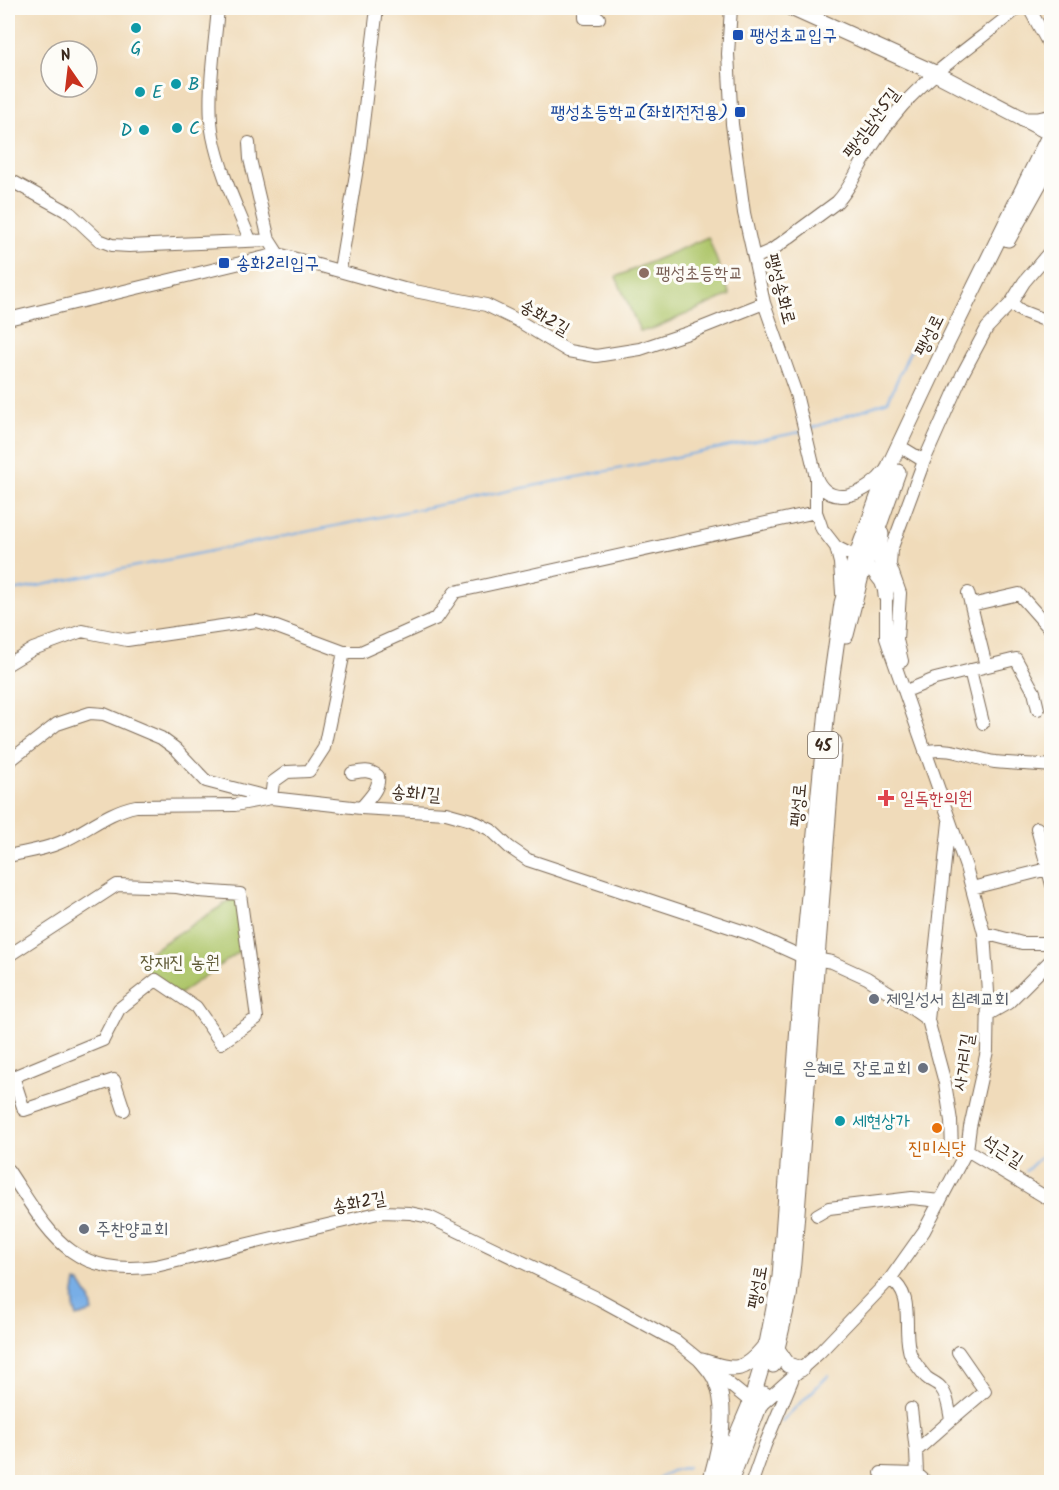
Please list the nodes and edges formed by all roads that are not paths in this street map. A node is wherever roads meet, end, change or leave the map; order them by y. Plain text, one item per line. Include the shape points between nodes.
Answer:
1 (218, 8) edge
2 (377, 8) edge
3 (585, 8) edge
4 (731, 8) edge
5 (791, 8) edge
6 (1018, 8) edge
7 (1029, 8) edge
8 (599, 18) dead end
9 (1052, 50) edge
10 (935, 73) junction
11 (1052, 117) edge
12 (1021, 119) junction
13 (1051, 132) edge
14 (249, 143) dead end
15 (1052, 160) edge
16 (1034, 165) junction
17 (8, 179) edge
18 (250, 240) junction
19 (269, 240) junction
20 (1052, 249) edge
21 (278, 254) junction
22 (754, 258) junction
23 (340, 270) junction
24 (764, 303) junction
25 (1011, 303) junction
26 (8, 319) edge
27 (1052, 323) edge
28 (906, 450) junction
29 (924, 461) junction
30 (890, 464) junction
31 (816, 477) junction
32 (816, 512) junction
33 (882, 519) junction
34 (836, 547) junction
35 (860, 561) junction
36 (886, 596) junction
37 (842, 603) junction
38 (1050, 629) dead end
39 (344, 652) junction
40 (8, 664) edge
41 (986, 666) junction
42 (970, 670) junction
43 (911, 689) junction
44 (1038, 709) dead end
45 (983, 723) dead end
46 (929, 751) junction
47 (8, 762) edge
48 (1052, 766) edge
49 (352, 773) dead end
50 (271, 798) junction
51 (361, 808) junction
52 (949, 819) junction
53 (1037, 828) dead end
54 (8, 856) edge
55 (1048, 869) junction
56 (1052, 885) edge
57 (972, 888) junction
58 (984, 933) junction
59 (1052, 943) edge
60 (8, 956) edge
61 (810, 958) junction
62 (1052, 958) edge
63 (987, 1015) junction
64 (928, 1020) junction
65 (10, 1077) edge
66 (124, 1110) dead end
67 (967, 1150) junction
68 (8, 1170) edge
69 (1052, 1201) edge
70 (940, 1202) junction
71 (817, 1215) dead end
72 (890, 1279) junction
73 (772, 1346) junction
74 (958, 1352) dead end
75 (702, 1361) junction
76 (797, 1373) junction
77 (756, 1404) junction
78 (911, 1409) dead end
79 (951, 1420) junction
80 (916, 1450) junction
81 (881, 1473) dead end
82 (922, 1478) edge
83 (710, 1482) edge
84 (717, 1482) edge
85 (730, 1482) edge
86 (752, 1482) edge

1 - 18 street via 213,136
2 - 23 street
3 - 8 street via 585,18
4 - 22 street, 팽성송화로 via 728,54 732,124
5 - 10 main road
6 - 10 street, 팽성남산5길
7 - 9 street
10 - 12 main road
10 - 22 street, 팽성남산5길 via 900,108 844,195 772,250
11 - 12 main road
12 - 13 main road
12 - 16 main road via 1034,141
13 - 16 main road, 팽성로 / 45
14 - 19 street
15 - 28 main road, 팽성로 / 45 via 981,287
16 - 30 main road, 팽성로 / 45
17 - 18 street via 70,213 99,240 112,245
18 - 19 street
19 - 21 street
20 - 25 street
21 - 23 street, 송화2길
21 - 26 street, 송화2길
22 - 24 street, 팽성송화로
23 - 24 street, 송화2길 via 404,289 486,305 568,351 596,356 640,349
24 - 31 street, 팽성송화로 via 796,394
25 - 27 street
25 - 29 street via 987,327
28 - 29 street
28 - 33 main road, 팽성로 / 45
29 - 43 street via 889,560 901,601 897,640
30 - 31 street via 867,488 847,496 829,492
30 - 35 main road, 팽성로 / 45
31 - 32 street, 팽성송화로
32 - 34 street, 팽성송화로 via 822,529
32 - 39 street via 455,592 437,618 361,651
33 - 35 main road, 팽성로 / 45
33 - 36 main road via 879,551
34 - 35 street, 팽성송화로
34 - 37 street
35 - 36 street via 880,582
35 - 37 main road, 팽성로 / 45
35 - 61 main road, 팽성로 / 45 via 839,673
36 - 46 street, 사거리길 via 886,638
37 - 61 main road, 팽성로 / 45 via 827,710
38 - 41 street via 1019,594 969,599
39 - 40 street via 256,621 127,640 82,632 33,649
39 - 50 street via 324,748 309,771 287,772 273,782
41 - 42 street
41 - 44 street via 1016,659 1034,692
42 - 43 street
42 - 45 street
43 - 46 street
46 - 48 street via 947,750 994,762
46 - 52 street, 사거리길
47 - 50 street via 57,724 90,713 104,714 161,738 206,780
49 - 51 street via 364,770 378,776 373,795
50 - 51 street, 송화1길
50 - 54 street, 송화1길 via 236,805 122,809 57,844
51 - 61 street, 송화1길 via 446,813 471,820 491,830 528,860 754,935
52 - 57 street, 사거리길
52 - 64 street
53 - 55 street
55 - 56 street
55 - 57 street
57 - 58 street, 사거리길
58 - 59 street via 1022,943
58 - 63 street, 사거리길
60 - 65 street via 117,885 240,894 257,1018 221,1043 196,1007 156,980 118,1009 103,1040
61 - 64 street, 송화1길 via 832,962 867,978
61 - 73 main road, 팽성로 / 45
62 - 63 street via 1008,1004
63 - 67 street, 사거리길 via 987,1051
64 - 67 street, 석근길 via 945,1083 952,1151
65 - 66 street via 24,1110 114,1080
67 - 69 street, 석근길
67 - 70 street, 사거리길
68 - 75 street, 송화2길 via 49,1233 71,1252 100,1265 136,1269 156,1266 382,1212 410,1213 429,1217 599,1299 676,1341
70 - 71 street via 912,1198 829,1208
70 - 72 street, 사거리길
72 - 76 street, 사거리길
72 - 79 street via 904,1292 909,1350 926,1377 941,1388
73 - 75 main road via 742,1367
73 - 76 main road
73 - 77 main road, 팽성로 / 45
74 - 79 street via 985,1391
75 - 77 street, 송화2길
75 - 83 main road via 715,1379 721,1408 720,1440
76 - 77 street, 사거리길
76 - 86 street
77 - 84 main road, 팽성로 / 45
77 - 85 main road, 팽성로 / 45
78 - 80 street
79 - 80 street
80 - 82 street
81 - 82 street

